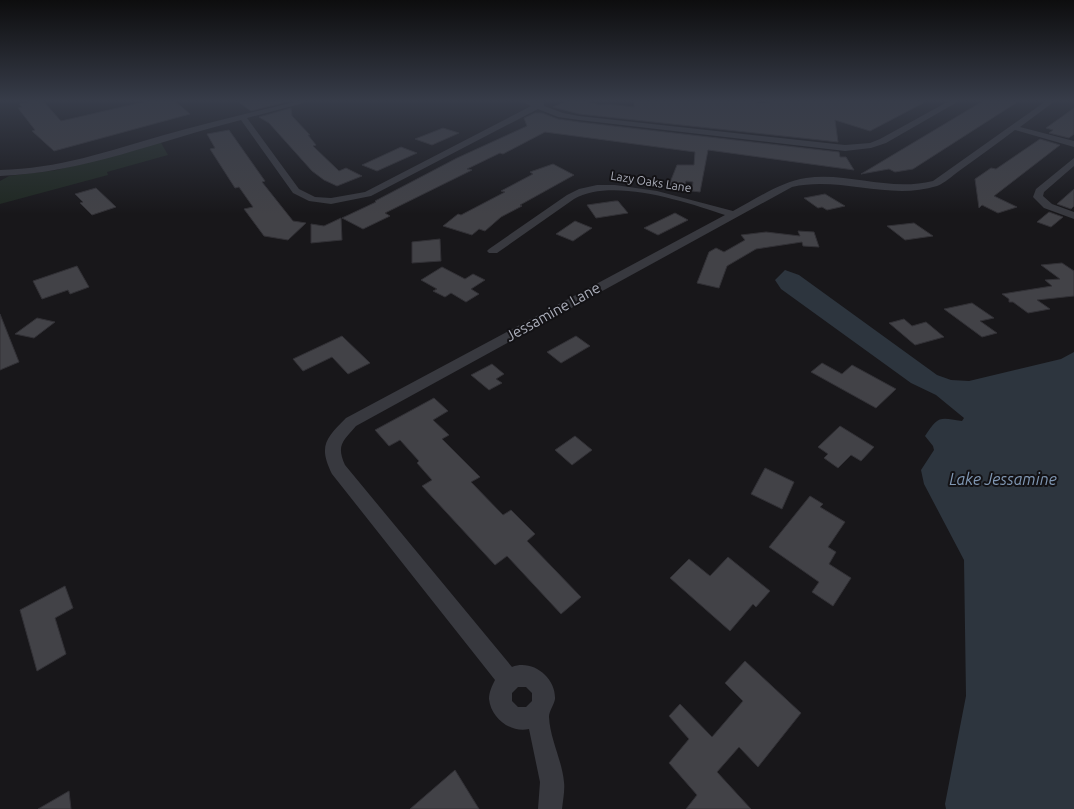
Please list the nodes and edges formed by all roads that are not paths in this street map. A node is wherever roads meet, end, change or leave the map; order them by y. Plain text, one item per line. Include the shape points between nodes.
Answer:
1 (167, 139) edge
2 (258, 139) edge
3 (474, 139) edge
4 (763, 139) edge
5 (888, 139) edge
6 (997, 139) edge
7 (1055, 139) edge
8 (1074, 144) edge
9 (1074, 161) edge
10 (0, 173) edge
11 (732, 214) junction
12 (1074, 216) edge
13 (493, 250) dead end
14 (509, 680) junction
15 (537, 713) junction
16 (550, 809) edge

1 - 10 street via 40,172
2 - 3 street via 296,191 313,200 330,201 368,194
4 - 5 street via 845,148
6 - 11 street, Jessamine Lane via 936,183 923,188 800,181
7 - 8 street
9 - 12 street via 1039,191 1038,197 1048,206
11 - 13 street, Lazy Oaks Lane via 676,197 597,187 574,194
11 - 14 street, Jessamine Lane via 351,422 332,442 331,454 338,469
14 - 15 street via 515,676 527,676 537,682 542,701
14 - 15 street via 500,698 505,712 517,720
15 - 16 street via 552,782

